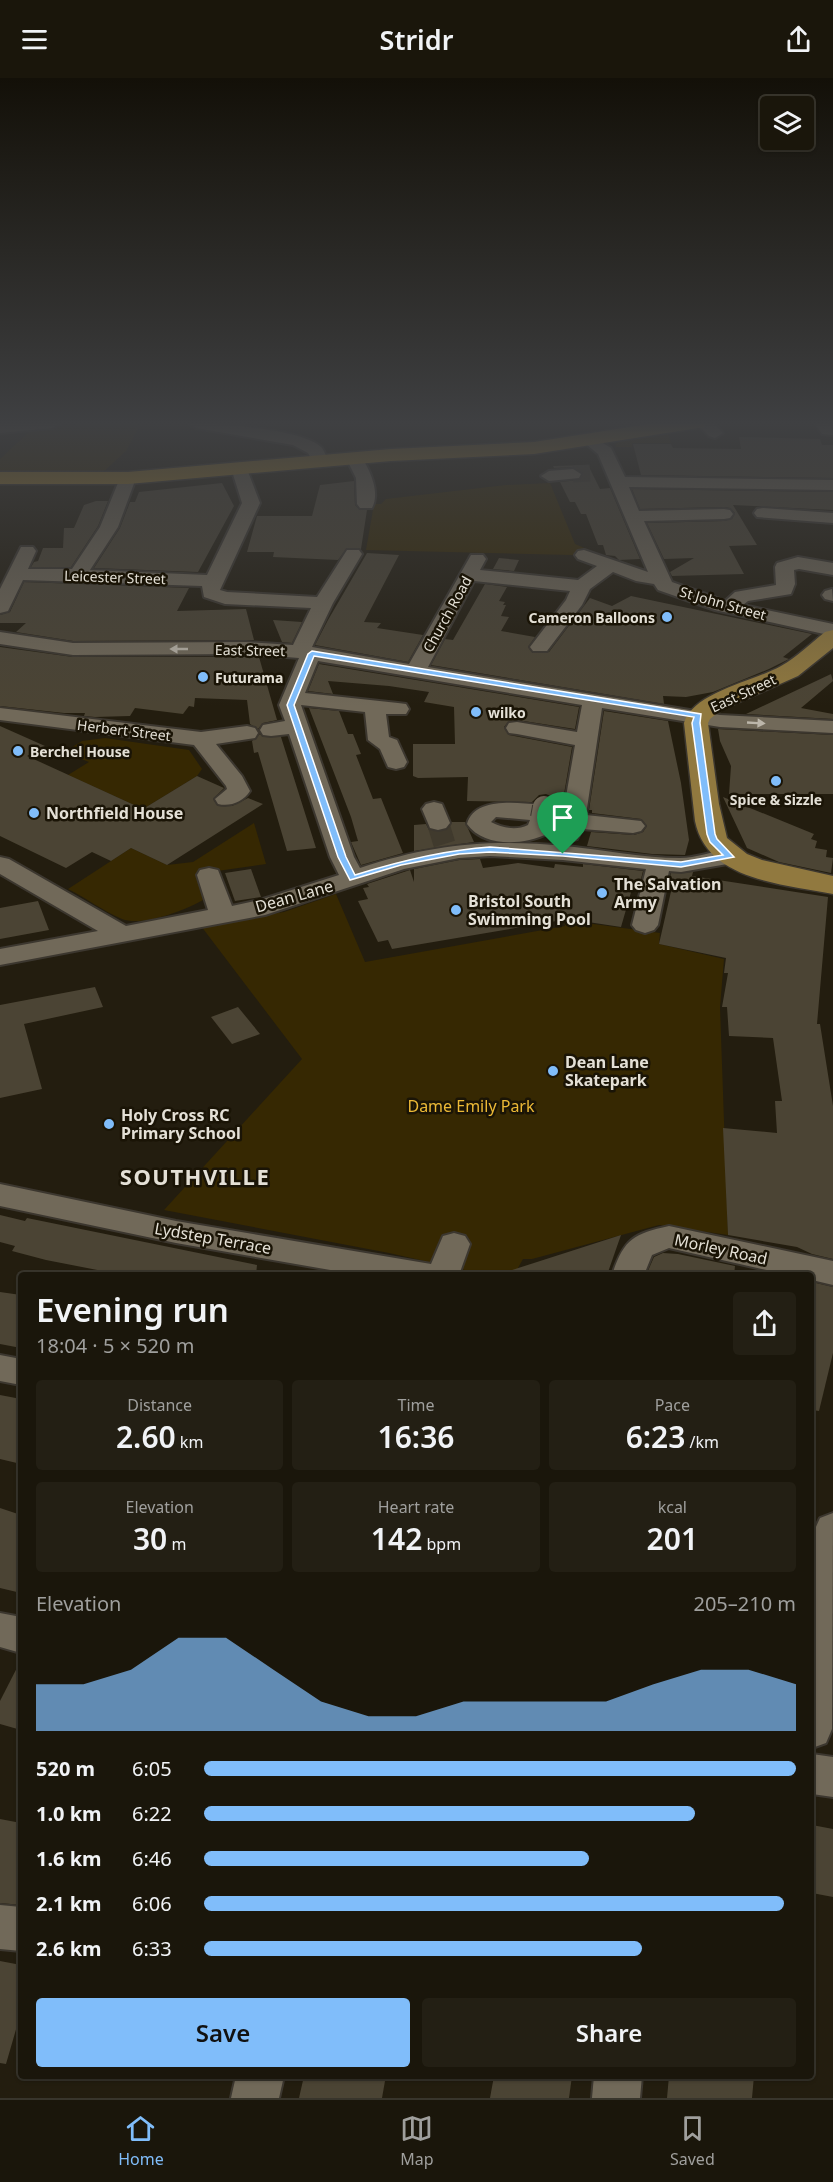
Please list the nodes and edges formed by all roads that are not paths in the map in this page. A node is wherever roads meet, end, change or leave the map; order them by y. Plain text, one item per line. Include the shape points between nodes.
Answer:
1 (113, 517) edge
2 (244, 517) edge
3 (634, 517) edge
4 (353, 554) dead end
5 (584, 555) dead end
6 (478, 557) dead end
7 (832, 561) edge
8 (21, 563) junction
9 (0, 564) edge
10 (610, 566) junction
11 (76, 575) junction
12 (469, 575) junction
13 (660, 579) junction
14 (582, 586) junction
15 (212, 587) junction
16 (323, 603) junction
17 (1, 607) edge
18 (195, 608) dead end
19 (729, 608) junction
20 (833, 630) edge
21 (833, 637) edge
22 (0, 638) edge
23 (540, 647) dead end
24 (306, 653) junction
25 (416, 670) junction
26 (295, 690) junction
27 (375, 708) junction
28 (398, 709) dead end
29 (0, 714) edge
30 (698, 716) junction
31 (590, 719) junction
32 (296, 726) junction
33 (833, 727) edge
34 (517, 728) dead end
35 (271, 730) dead end
36 (247, 733) dead end
37 (201, 740) junction
38 (396, 762) dead end
39 (226, 799) dead end
40 (543, 812) dead end
41 (573, 819) junction
42 (633, 826) dead end
43 (563, 854) junction
44 (730, 857) junction
45 (659, 863) junction
46 (1, 866) edge
47 (209, 875) dead end
48 (353, 879) junction
49 (833, 885) edge
50 (222, 914) junction
51 (645, 925) dead end
52 (120, 933) junction
53 (0, 957) edge
54 (0, 1195) edge
55 (454, 1244) dead end
56 (409, 1272) edge
57 (444, 1272) edge
58 (629, 1272) edge
59 (833, 1273) edge
60 (0, 1368) edge
61 (18, 1371) edge
62 (833, 1529) edge
63 (816, 1600) edge
64 (0, 1630) edge
65 (18, 1634) edge
66 (814, 1664) edge
67 (814, 1774) edge
68 (833, 1777) edge
69 (0, 1927) edge
70 (18, 1929) edge
71 (259, 2079) edge
72 (618, 2079) edge
73 (255, 2098) edge
74 (616, 2098) edge

1 - 11 street
2 - 15 street
3 - 13 street
4 - 16 street
5 - 10 street, St John Street
6 - 12 street, Church Road
7 - 19 street via 784,567 784,590 742,596
8 - 9 street, Leicester Street
8 - 11 street, Leicester Street
8 - 17 street
10 - 13 street, St John Street
10 - 14 street
11 - 15 street, Leicester Street
12 - 14 street via 529,584
12 - 25 street, Church Road
13 - 19 street, St John Street via 665,586
14 - 23 street
15 - 16 street, Leicester Street via 225,598
15 - 18 street
16 - 24 street
19 - 20 street, St John Street
21 - 30 main road, East Street via 790,671 712,705
24 -> 22 street, East Street via 246,648 73,649
24 - 25 street, East Street
24 - 26 street
25 - 31 street, East Street
26 - 27 street
26 - 32 street via 290,705
27 - 28 street
27 - 38 street via 379,740 389,745
29 - 37 street, Herbert Street
30 - 31 street, East Street
30 -> 33 street via 720,721
30 - 44 main road via 711,834
31 - 34 street
31 - 41 street
32 - 35 street
32 - 48 street
36 - 37 street, Herbert Street
37 - 39 street via 238,783 239,791
40 - 41 street via 539,830 525,836 492,832 479,824 484,813 493,810
41 - 42 street
41 - 43 street
43 - 45 street, Dean Lane
43 - 48 street, Dean Lane via 446,849
44 - 45 street, Dean Lane via 681,865
44 - 49 main road
45 - 51 street
46 - 52 street
47 - 50 street
48 - 50 street, Dean Lane via 265,907
50 - 52 street, Dean Lane
52 - 53 street, Dean Lane
54 - 56 street, Lydstep Terrace via 176,1232
55 - 57 street
58 - 59 street, Morley Road via 636,1250 649,1242 669,1238
60 - 61 street
62 - 63 street
63 - 66 street
64 - 65 street
67 - 68 street
69 - 70 street
71 - 73 street
72 - 74 street

